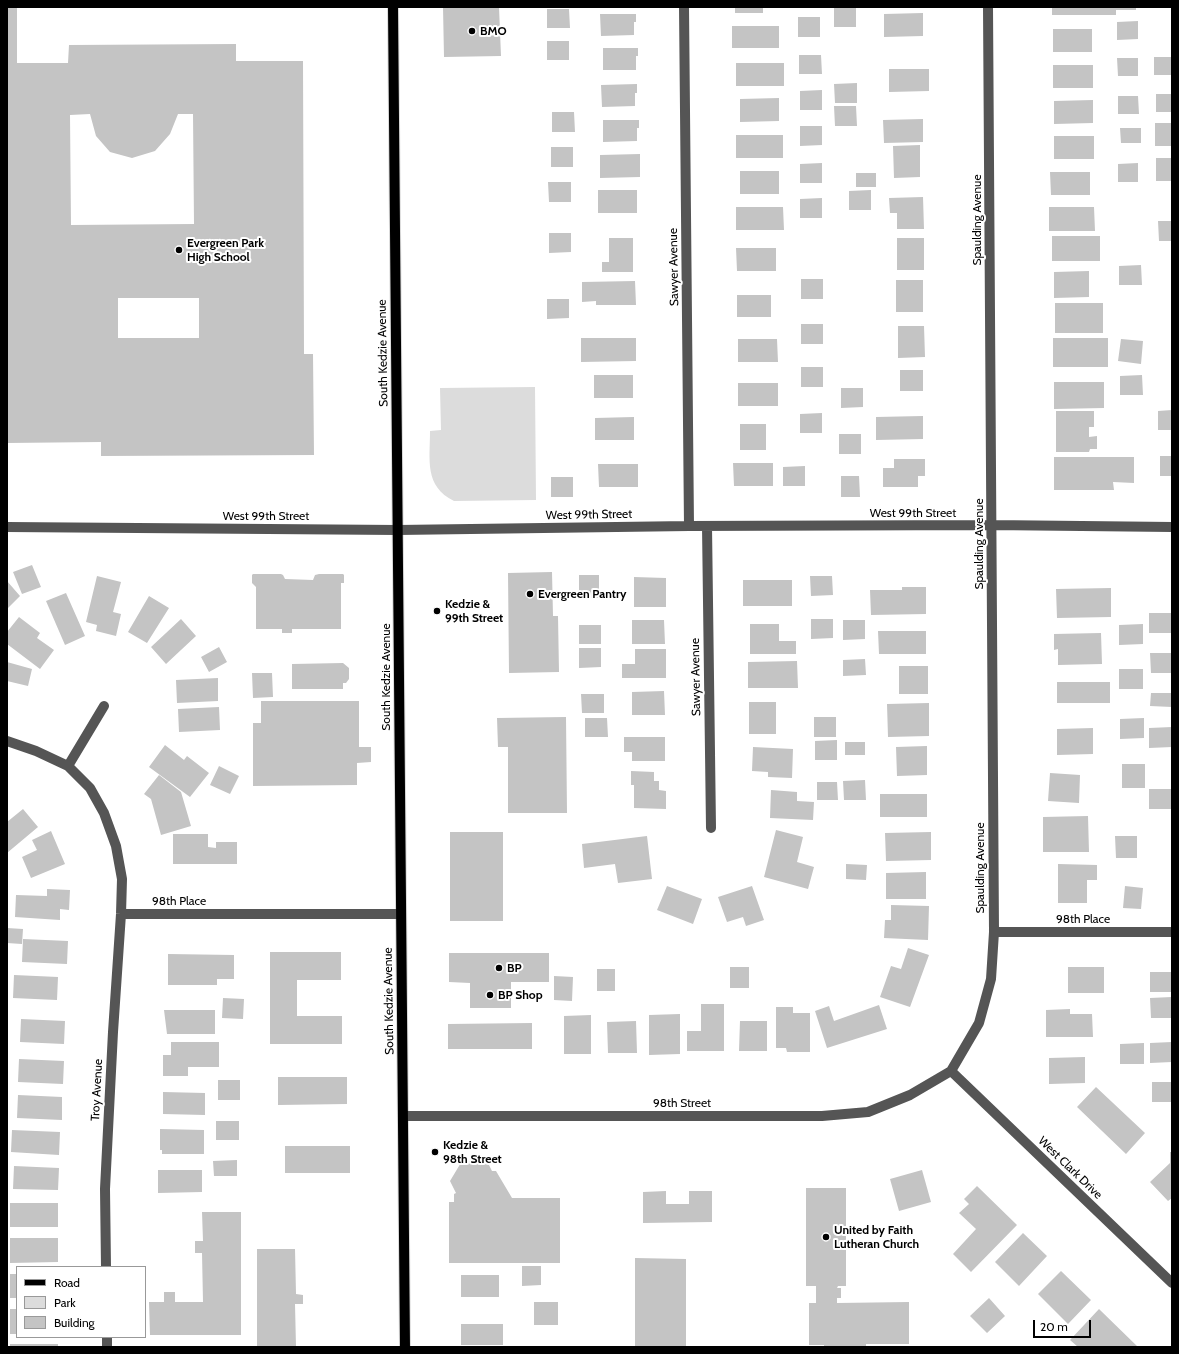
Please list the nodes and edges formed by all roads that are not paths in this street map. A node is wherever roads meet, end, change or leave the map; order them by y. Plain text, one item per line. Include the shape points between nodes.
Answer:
1 (393, 7) edge
2 (684, 7) edge
3 (988, 7) edge
4 (991, 525) junction
5 (689, 526) junction
6 (708, 526) junction
7 (7, 527) edge
8 (1172, 527) edge
9 (398, 530) junction
10 (104, 706) dead end
11 (7, 741) edge
12 (68, 766) junction
13 (711, 828) dead end
14 (121, 914) junction
15 (401, 914) junction
16 (994, 932) junction
17 (1172, 932) edge
18 (951, 1071) junction
19 (403, 1116) junction
20 (106, 1266) edge
21 (1172, 1283) edge
22 (405, 1347) edge

1 - 9 main road, South Kedzie Avenue
2 - 5 street, Sawyer Avenue
3 - 4 street, Spaulding Avenue
4 - 6 street, West 99th Street
4 - 8 street, West 99th Street
4 - 16 street, Spaulding Avenue
5 - 6 street, West 99th Street
5 - 9 street, West 99th Street
6 - 13 street, Sawyer Avenue
7 - 9 street, West 99th Street
9 - 15 main road, South Kedzie Avenue
10 - 12 street
11 - 12 street
12 - 14 street via 90,788 104,813 116,846 122,879
14 - 15 street, 98th Place
14 - 20 street, Troy Avenue via 112,1032 105,1189
15 - 19 main road, South Kedzie Avenue
16 - 17 street, 98th Place
16 - 18 street, Spaulding Avenue via 992,979 979,1023
18 - 19 street, 98th Street via 910,1095 868,1112 822,1116
18 - 21 street, West Clark Drive
19 - 22 main road, South Kedzie Avenue

